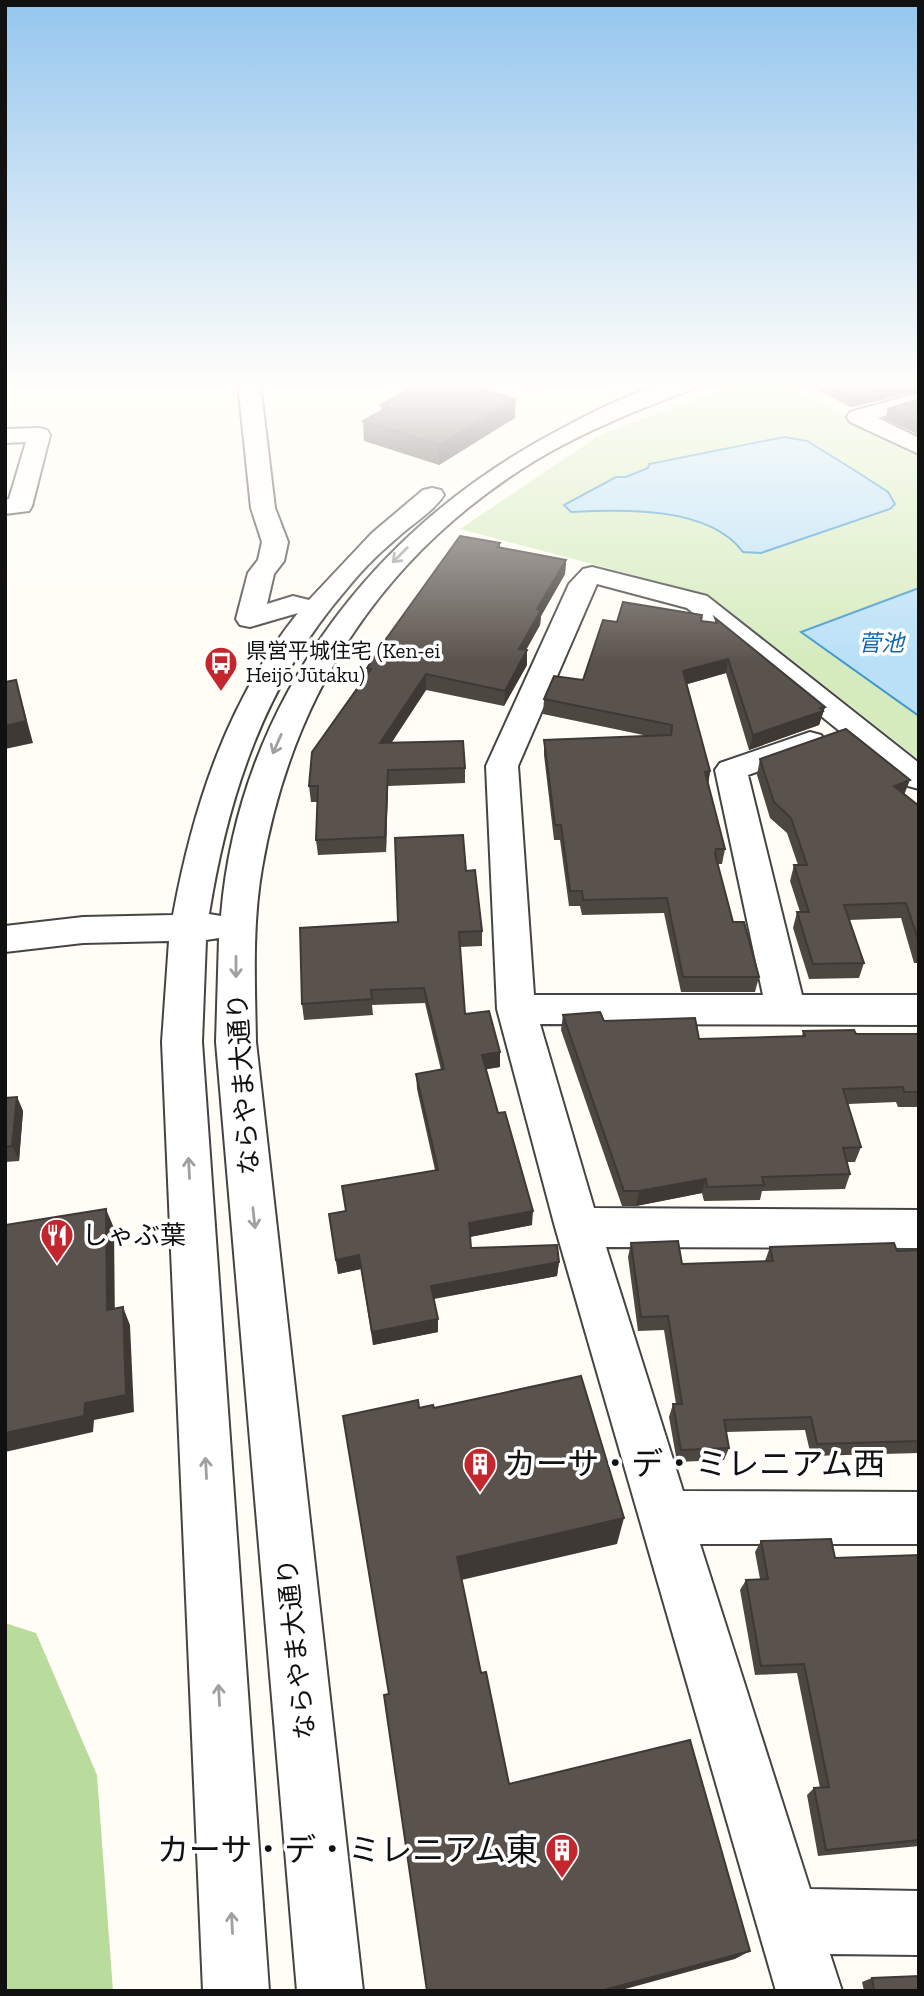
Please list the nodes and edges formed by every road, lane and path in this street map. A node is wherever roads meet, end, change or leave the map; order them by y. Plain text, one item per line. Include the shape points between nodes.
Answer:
1 (28, 476) edge
2 (259, 476) edge
3 (456, 476) edge
4 (496, 476) edge
5 (5, 507) edge
6 (314, 609) junction
7 (854, 727) junction
8 (919, 779) edge
9 (236, 926) junction
10 (188, 928) junction
11 (5, 939) edge
12 (516, 1009) junction
13 (786, 1010) junction
14 (919, 1010) edge
15 (577, 1227) junction
16 (919, 1229) edge
17 (665, 1517) junction
18 (919, 1518) edge
19 (789, 1922) junction
20 (919, 1923) edge
21 (236, 1991) edge
22 (330, 1991) edge
23 (809, 1991) edge

1 - 5 street via 20,506
2 - 6 street via 263,508 275,542 271,561 261,573 250,619 293,604
3 - 6 street, ならやま大通り via 390,527
4 -> 9 street, ならやま大通り via 429,527 359,600 305,682 269,762 244,865
6 - 10 street, ならやま大通り via 266,680 241,731 210,816
7 - 8 street
7 - 12 street via 697,602 601,575 586,578 502,766
7 - 13 street via 731,770
9 - 10 street
9 -> 22 street, ならやま大通り via 236,1042
10 - 11 street via 35,933
21 -> 10 street, ならやま大通り via 182,1042
12 - 13 street
12 - 15 street
13 - 14 street
15 - 16 street
15 - 17 street
17 - 18 street
17 - 19 street
19 - 20 street
19 - 23 street

